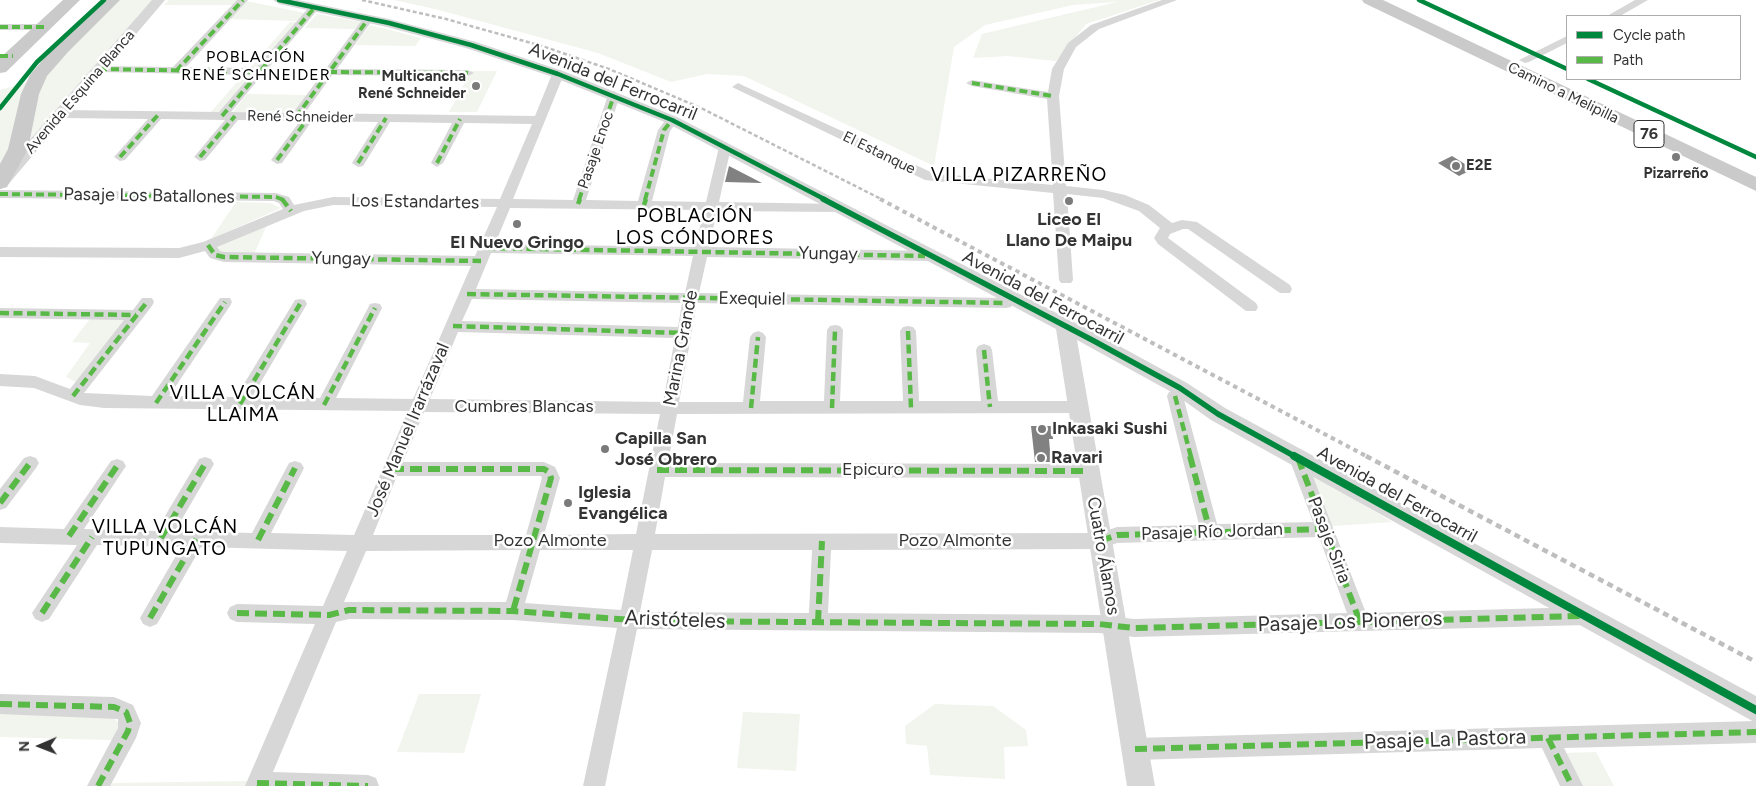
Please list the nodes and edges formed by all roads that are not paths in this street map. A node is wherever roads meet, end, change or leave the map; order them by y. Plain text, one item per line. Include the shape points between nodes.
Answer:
1 (72, 0) edge
2 (112, 0) edge
3 (159, 0) edge
4 (243, 0) edge
5 (279, 0) edge
6 (1172, 0) edge
7 (1370, 0) edge
8 (1395, 0) edge
9 (1409, 0) edge
10 (1643, 0) edge
11 (315, 7) junction
12 (1614, 15) edge
13 (369, 18) junction
14 (1434, 18) junction
15 (0, 27) edge
16 (44, 27) junction
17 (1449, 39) junction
18 (1566, 40) edge
19 (6, 56) edge
20 (1525, 60) junction
21 (0, 68) edge
22 (99, 69) junction
23 (176, 70) junction
24 (260, 72) junction
25 (329, 72) junction
26 (468, 73) dead end
27 (558, 74) junction
28 (1566, 79) edge
29 (1567, 80) edge
30 (972, 83) dead end
31 (738, 87) dead end
32 (614, 95) junction
33 (1053, 96) junction
34 (61, 114) junction
35 (158, 115) junction
36 (229, 116) junction
37 (296, 117) junction
38 (309, 117) junction
39 (386, 118) junction
40 (460, 119) junction
41 (539, 120) junction
42 (672, 120) junction
43 (725, 147) junction
44 (120, 157) dead end
45 (200, 157) dead end
46 (277, 160) dead end
47 (437, 162) dead end
48 (358, 163) dead end
49 (1756, 169) edge
50 (0, 183) edge
51 (1756, 185) edge
52 (1061, 189) junction
53 (0, 194) edge
54 (506, 203) junction
55 (578, 204) junction
56 (644, 205) junction
57 (712, 206) junction
58 (838, 208) junction
59 (290, 211) junction
60 (1169, 228) junction
61 (208, 245) junction
62 (0, 252) edge
63 (701, 252) junction
64 (483, 255) junction
65 (930, 256) junction
66 (1066, 280) dead end
67 (1285, 289) dead end
68 (467, 294) junction
69 (691, 298) junction
70 (147, 302) dead end
71 (225, 302) dead end
72 (1006, 303) junction
73 (300, 304) dead end
74 (1251, 307) dead end
75 (375, 308) dead end
76 (0, 313) edge
77 (136, 316) junction
78 (453, 326) junction
79 (835, 330) dead end
80 (908, 330) dead end
81 (1065, 331) junction
82 (684, 333) junction
83 (758, 337) dead end
84 (984, 350) dead end
85 (0, 380) edge
86 (73, 396) junction
87 (1175, 396) junction
88 (156, 403) junction
89 (240, 404) junction
90 (324, 405) junction
91 (418, 406) junction
92 (990, 407) junction
93 (1077, 407) junction
94 (670, 408) junction
95 (751, 408) junction
96 (832, 408) junction
97 (911, 408) junction
98 (1218, 414) junction
99 (1298, 458) junction
100 (30, 463) dead end
101 (205, 464) dead end
102 (117, 466) dead end
103 (295, 468) dead end
104 (392, 469) junction
105 (657, 470) junction
106 (1088, 471) junction
107 (0, 503) edge
108 (1325, 529) junction
109 (1210, 532) junction
110 (0, 535) edge
111 (69, 536) junction
112 (92, 537) junction
113 (161, 538) junction
114 (196, 539) junction
115 (258, 540) junction
116 (642, 541) junction
117 (822, 541) junction
118 (1100, 541) junction
119 (532, 542) junction
120 (360, 543) junction
121 (513, 611) junction
122 (42, 613) dead end
123 (237, 613) dead end
124 (329, 615) junction
125 (1585, 616) junction
126 (150, 618) dead end
127 (629, 620) junction
128 (818, 622) junction
129 (1360, 622) junction
130 (1114, 626) junction
131 (0, 704) edge
132 (1756, 710) edge
133 (1756, 732) edge
134 (1548, 738) junction
135 (1135, 749) junction
136 (257, 785) edge
137 (98, 786) edge
138 (368, 786) edge
139 (594, 786) edge
140 (1141, 786) edge
141 (1572, 786) edge

1 - 16 main road
2 - 50 main road, Avenida Esquina Blanca via 62,48 39,76 30,94 18,150
3 - 22 street, Avenida Esquina Blanca
4 - 23 street
5 - 11 street, Avenida del Ferrocarril
6 - 33 street via 1104,22 1079,37 1058,69
7 - 17 main road, Camino a Melipilla / 76
8 - 14 main road, Camino a Melipilla / 76
8 - 17 main road
9 - 14 main road
10 - 12 street
11 - 13 street, Avenida del Ferrocarril
11 - 24 street
13 - 25 street
13 - 27 street, Avenida del Ferrocarril via 449,38
14 - 20 main road, Camino a Melipilla / 76
15 - 16 street
16 - 19 main road
17 - 51 main road, Camino a Melipilla / 76
18 - 20 street
19 - 21 main road
20 - 28 main road, Camino a Melipilla / 76
22 - 23 street
22 - 34 street, Avenida Esquina Blanca
23 - 24 street
24 - 36 street
25 - 26 street
25 - 37 street
27 - 32 street, Avenida del Ferrocarril
27 - 41 street, José Manuel Irarrázaval
29 - 49 main road, Camino a Melipilla / 76
30 - 33 street
31 - 52 street, El Estanque via 930,177
32 - 42 street, Avenida del Ferrocarril
32 - 55 street, Pasaje Enoc
33 - 52 street
34 - 35 street, René Schneider
34 - 50 street, Avenida Esquina Blanca
35 - 36 street, René Schneider
35 - 44 street
36 - 37 street, René Schneider
36 - 45 street
37 - 38 street, René Schneider
38 - 39 street, René Schneider
38 - 46 street
39 - 40 street, René Schneider
39 - 48 street
40 - 41 street, René Schneider
40 - 47 street
41 - 54 street, José Manuel Irarrázaval
42 - 43 street, Avenida del Ferrocarril
42 - 56 street via 664,130
43 - 57 street, Marina Grande
43 - 58 street, Avenida del Ferrocarril
52 - 60 street, El Estanque via 1120,198 1144,208
52 - 66 street
53 - 59 street, Pasaje Los Batallones via 276,197 284,200
54 - 55 street, Los Estandartes
54 - 59 street, Los Estandartes via 333,201 309,204
54 - 64 street, José Manuel Irarrázaval
55 - 56 street, Los Estandartes
56 - 57 street, Los Estandartes
57 - 58 street, Los Estandartes
57 - 63 street, Marina Grande
58 - 65 street, Avenida del Ferrocarril
59 - 61 street, Los Estandartes
60 - 67 street via 1192,225
60 - 74 street via 1161,234 1163,241
61 - 62 street, Los Estandartes via 162,254
61 - 64 street, Yungay via 215,255 224,257
63 - 64 street, Yungay
63 - 65 street, Yungay
63 - 69 street, Marina Grande
64 - 68 street, José Manuel Irarrázaval
65 - 72 street, Avenida del Ferrocarril
65 - 81 street, Avenida del Ferrocarril
68 - 69 street, Exequiel
68 - 78 street, José Manuel Irarrázaval
69 - 72 street, Exequiel
69 - 82 street, Marina Grande
70 - 77 street
71 - 88 street
72 - 81 street, Avenida del Ferrocarril
73 - 89 street
75 - 90 street
76 - 77 street
77 - 86 street
78 - 82 street
78 - 91 street, José Manuel Irarrázaval
79 - 96 street
80 - 97 street
81 - 87 street, Avenida del Ferrocarril
81 - 93 street, Cuatro Álamos
81 - 98 street, Avenida del Ferrocarril via 1180,388
82 - 94 street, Marina Grande
83 - 95 street
84 - 92 street
85 - 86 street, Cumbres Blancas via 35,382
86 - 88 street, Cumbres Blancas via 95,402
87 - 98 street, Avenida del Ferrocarril
87 - 109 street
88 - 89 street, Cumbres Blancas
89 - 90 street, Cumbres Blancas
90 - 91 street, Cumbres Blancas
91 - 94 street, Cumbres Blancas
91 - 104 street, José Manuel Irarrázaval
92 - 93 street, Cumbres Blancas
92 - 97 street, Cumbres Blancas
93 - 106 street, Cuatro Álamos
94 - 95 street, Cumbres Blancas
94 - 105 street, Marina Grande
95 - 96 street, Cumbres Blancas
96 - 97 street, Cumbres Blancas
98 - 99 street, Avenida del Ferrocarril
99 - 108 street, Pasaje Siria
99 - 125 street, Avenida del Ferrocarril
100 - 107 street
101 - 113 street
102 - 111 street
103 - 115 street
104 - 119 street via 544,469 551,478
104 - 120 street, José Manuel Irarrázaval
105 - 106 street, Epicuro
105 - 116 street, Marina Grande
106 - 118 street, Cuatro Álamos
108 - 109 street, Pasaje Río Jordan
108 - 129 street, Pasaje Siria
109 - 118 street, Pasaje Río Jordan via 1117,535
110 - 111 street, Pozo Almonte
111 - 112 street, Pozo Almonte
112 - 113 street, Pozo Almonte
112 - 122 street
113 - 114 street, Pozo Almonte
114 - 115 street, Pozo Almonte
114 - 126 street
115 - 120 street, Pozo Almonte
116 - 117 street, Pozo Almonte
116 - 119 street, Pozo Almonte
116 - 127 street, Marina Grande
117 - 118 street, Pozo Almonte
117 - 128 street
118 - 130 street, Cuatro Álamos
119 - 120 street, Pozo Almonte
119 - 121 street
120 - 124 street, José Manuel Irarrázaval
121 - 124 street, Aristóteles via 349,610
121 - 127 street, Aristóteles
123 - 124 street, Aristóteles
124 - 136 street, José Manuel Irarrázaval
125 - 129 street, Pasaje Los Pioneros
125 - 132 street, Avenida del Ferrocarril
127 - 128 street, Aristóteles
127 - 139 street, Marina Grande
128 - 130 street, Aristóteles
129 - 130 street, Pasaje Los Pioneros
130 - 135 street, Cuatro Álamos
131 - 137 street via 121,708 130,717 128,731
133 - 134 street, Pasaje La Pastora
134 - 135 street, Pasaje La Pastora
134 - 141 street
135 - 140 street, Cuatro Álamos
136 - 138 street

